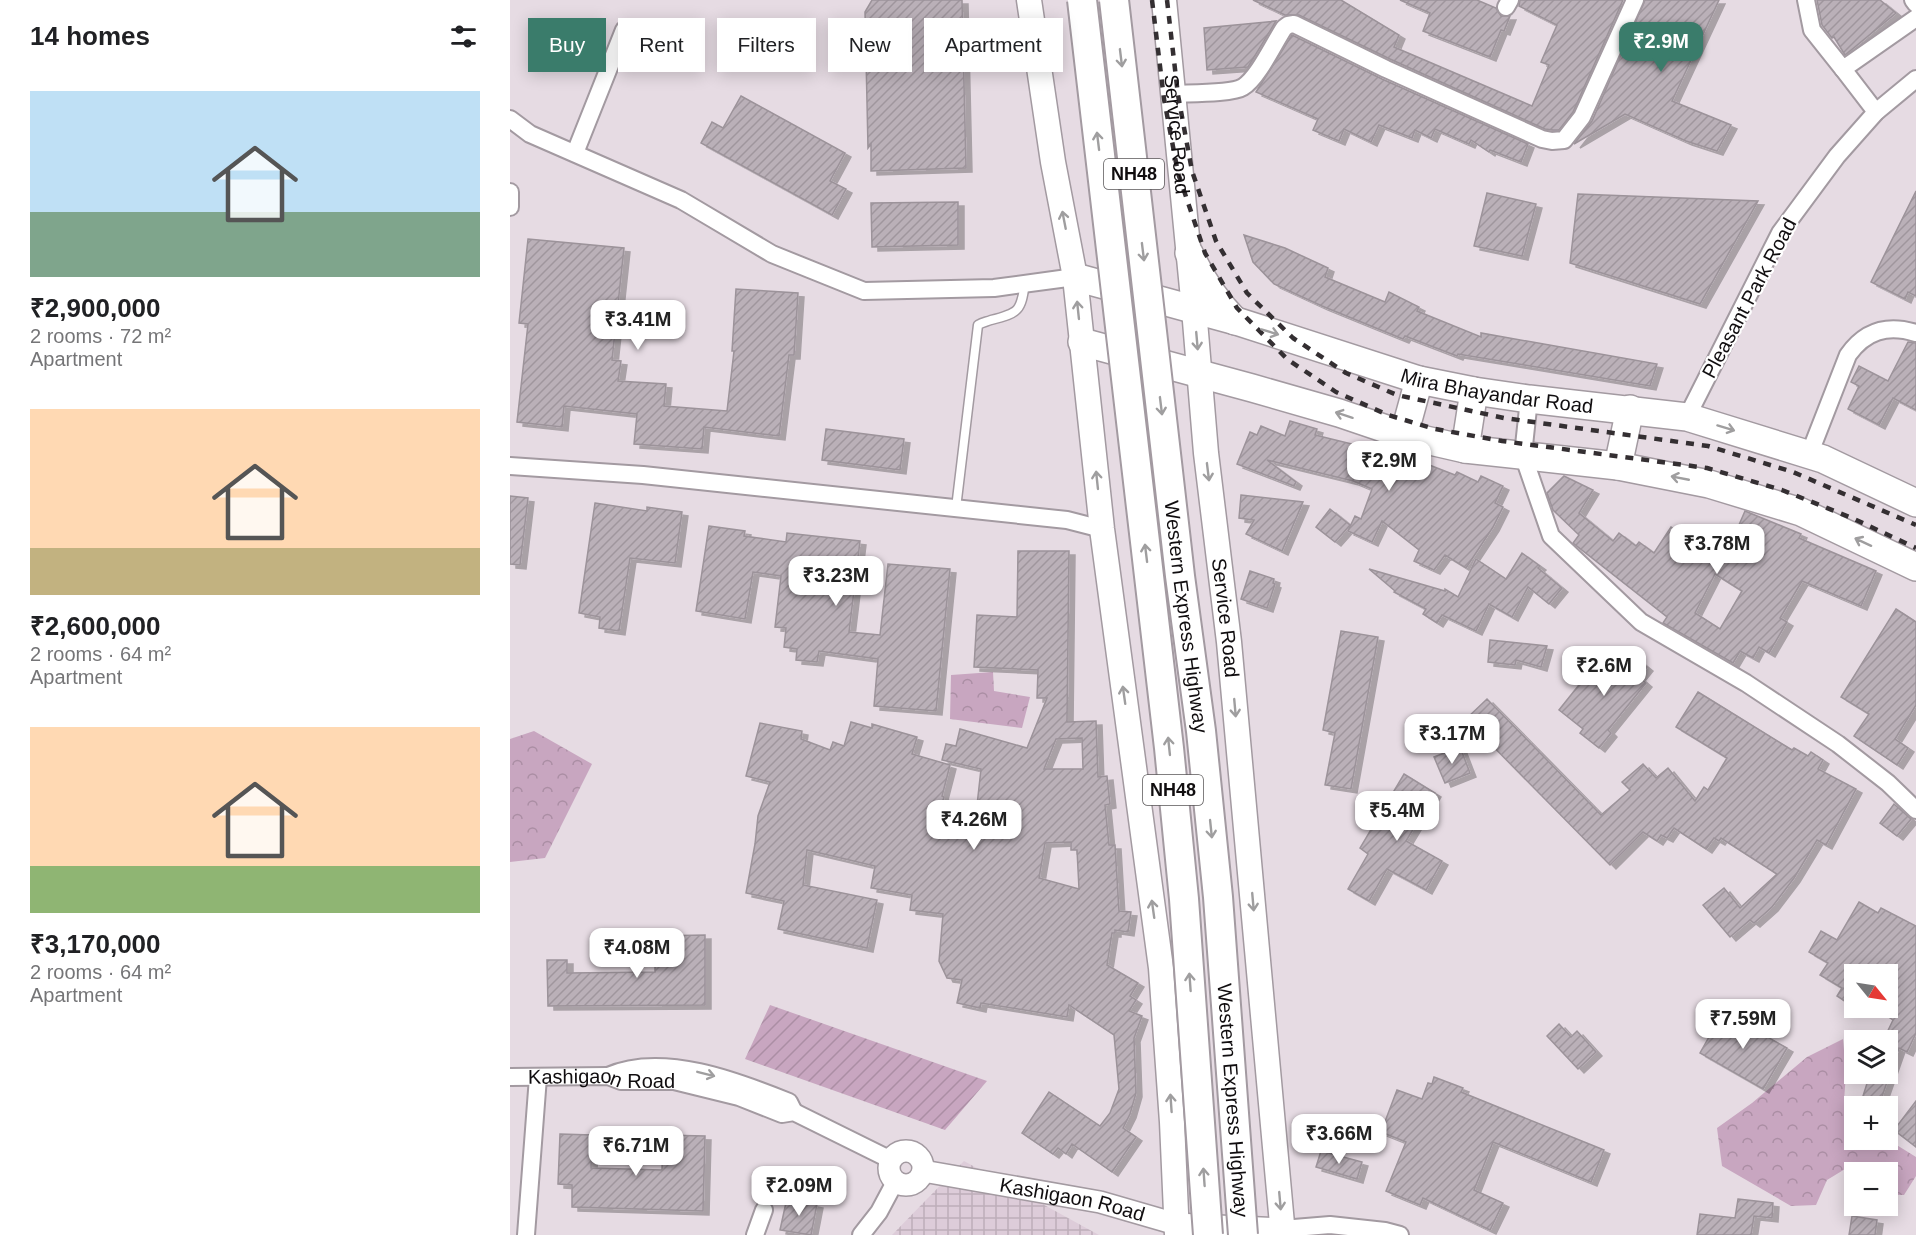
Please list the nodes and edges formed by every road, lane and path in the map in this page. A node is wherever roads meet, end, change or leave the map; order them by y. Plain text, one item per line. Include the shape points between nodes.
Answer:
1 (1029, 0) edge
2 (1082, 0) edge
3 (1114, 0) edge
4 (1164, 0) edge
5 (1635, 0) edge
6 (1806, 0) edge
7 (1913, 0) edge
8 (1916, 4) edge
9 (1916, 18) edge
10 (618, 45) edge
11 (1843, 69) junction
12 (1916, 79) edge
13 (1172, 94) junction
14 (1876, 112) junction
15 (510, 119) edge
16 (575, 153) junction
17 (510, 192) edge
18 (510, 207) edge
19 (1189, 253) junction
20 (1075, 277) junction
21 (1025, 283) junction
22 (1194, 309) junction
23 (1236, 321) junction
24 (1916, 333) edge
25 (1082, 342) junction
26 (1200, 372) junction
27 (1419, 380) junction
28 (1474, 391) junction
29 (1529, 399) junction
30 (1630, 410) junction
31 (1687, 417) junction
32 (1404, 435) junction
33 (1465, 449) junction
34 (1523, 455) junction
35 (1809, 455) junction
36 (510, 466) edge
37 (1618, 466) junction
38 (1916, 503) edge
39 (956, 508) junction
40 (1102, 529) junction
41 (1916, 567) edge
42 (1916, 810) edge
43 (510, 1077) edge
44 (538, 1077) junction
45 (891, 1160) junction
46 (923, 1171) junction
47 (896, 1182) junction
48 (764, 1210) dead end
49 (1177, 1230) edge
50 (1282, 1232) edge
51 (1390, 1234) edge
52 (526, 1235) edge
53 (755, 1235) edge
54 (861, 1235) edge
55 (1208, 1235) edge
56 (1243, 1235) edge

20 -> 1 main road
55 -> 2 highway, Western Express Highway / NH48, bridge via 1169,748
3 -> 56 highway, Western Express Highway / NH48, bridge via 1201,731 1218,897
4 - 13 main road, Service Road
5 - 13 street via 1582,117 1564,140 1542,139 1294,24 1284,28 1244,87
6 - 11 street via 1812,30
7 - 8 street
9 - 11 street
10 - 16 street
11 - 14 street
12 - 14 street, Pleasant Park Road
13 - 19 main road, Service Road
14 - 31 street, Pleasant Park Road via 1779,233
15 - 16 street via 530,134
16 - 21 street via 681,200 772,254 864,291 994,288
17 - 18 street
19 - 22 main road, Service Road
19 - 23 main road via 1202,281
20 - 21 street
20 - 22 main road, Mira Bhayandar Road
25 -> 20 main road
21 - 39 lane via 1019,310 978,325
22 - 23 main road, Mira Bhayandar Road
22 -> 26 main road, Service Road
23 -> 27 main road, Mira Bhayandar Road
24 - 35 street via 1886,328 1855,345
25 - 26 main road
40 -> 25 main road
32 -> 26 main road
26 -> 50 main road, Service Road via 1229,642
27 - 28 main road, Mira Bhayandar Road
27 - 32 main road
28 - 29 main road, Mira Bhayandar Road
28 - 33 main road
29 - 30 main road, Mira Bhayandar Road
29 - 34 street
30 - 31 main road, Mira Bhayandar Road
30 - 37 main road
31 -> 35 main road, Mira Bhayandar Road
32 - 33 main road
33 - 34 main road
34 - 37 main road
34 - 42 street via 1551,536 1641,622 1746,683 1838,744
35 - 38 main road, Mira Bhayandar Road
36 - 39 street via 643,475
41 -> 37 main road via 1801,512 1709,484
39 - 40 street via 1067,520
49 -> 40 main road via 1161,968
43 - 44 street, Kashigaon Road
44 - 45 street, Kashigaon Road via 674,1081 739,1097 782,1114 794,1112
44 - 52 street
45 - 46 street via 900,1151 909,1150 917,1154
45 - 47 street via 890,1175
46 - 47 street via 913,1184
46 - 49 street, Kashigaon Road via 1100,1202
47 - 54 street
48 - 53 street
49 - 50 street, Kashigaon Road
50 - 51 street, Kashigaon Road via 1330,1225

